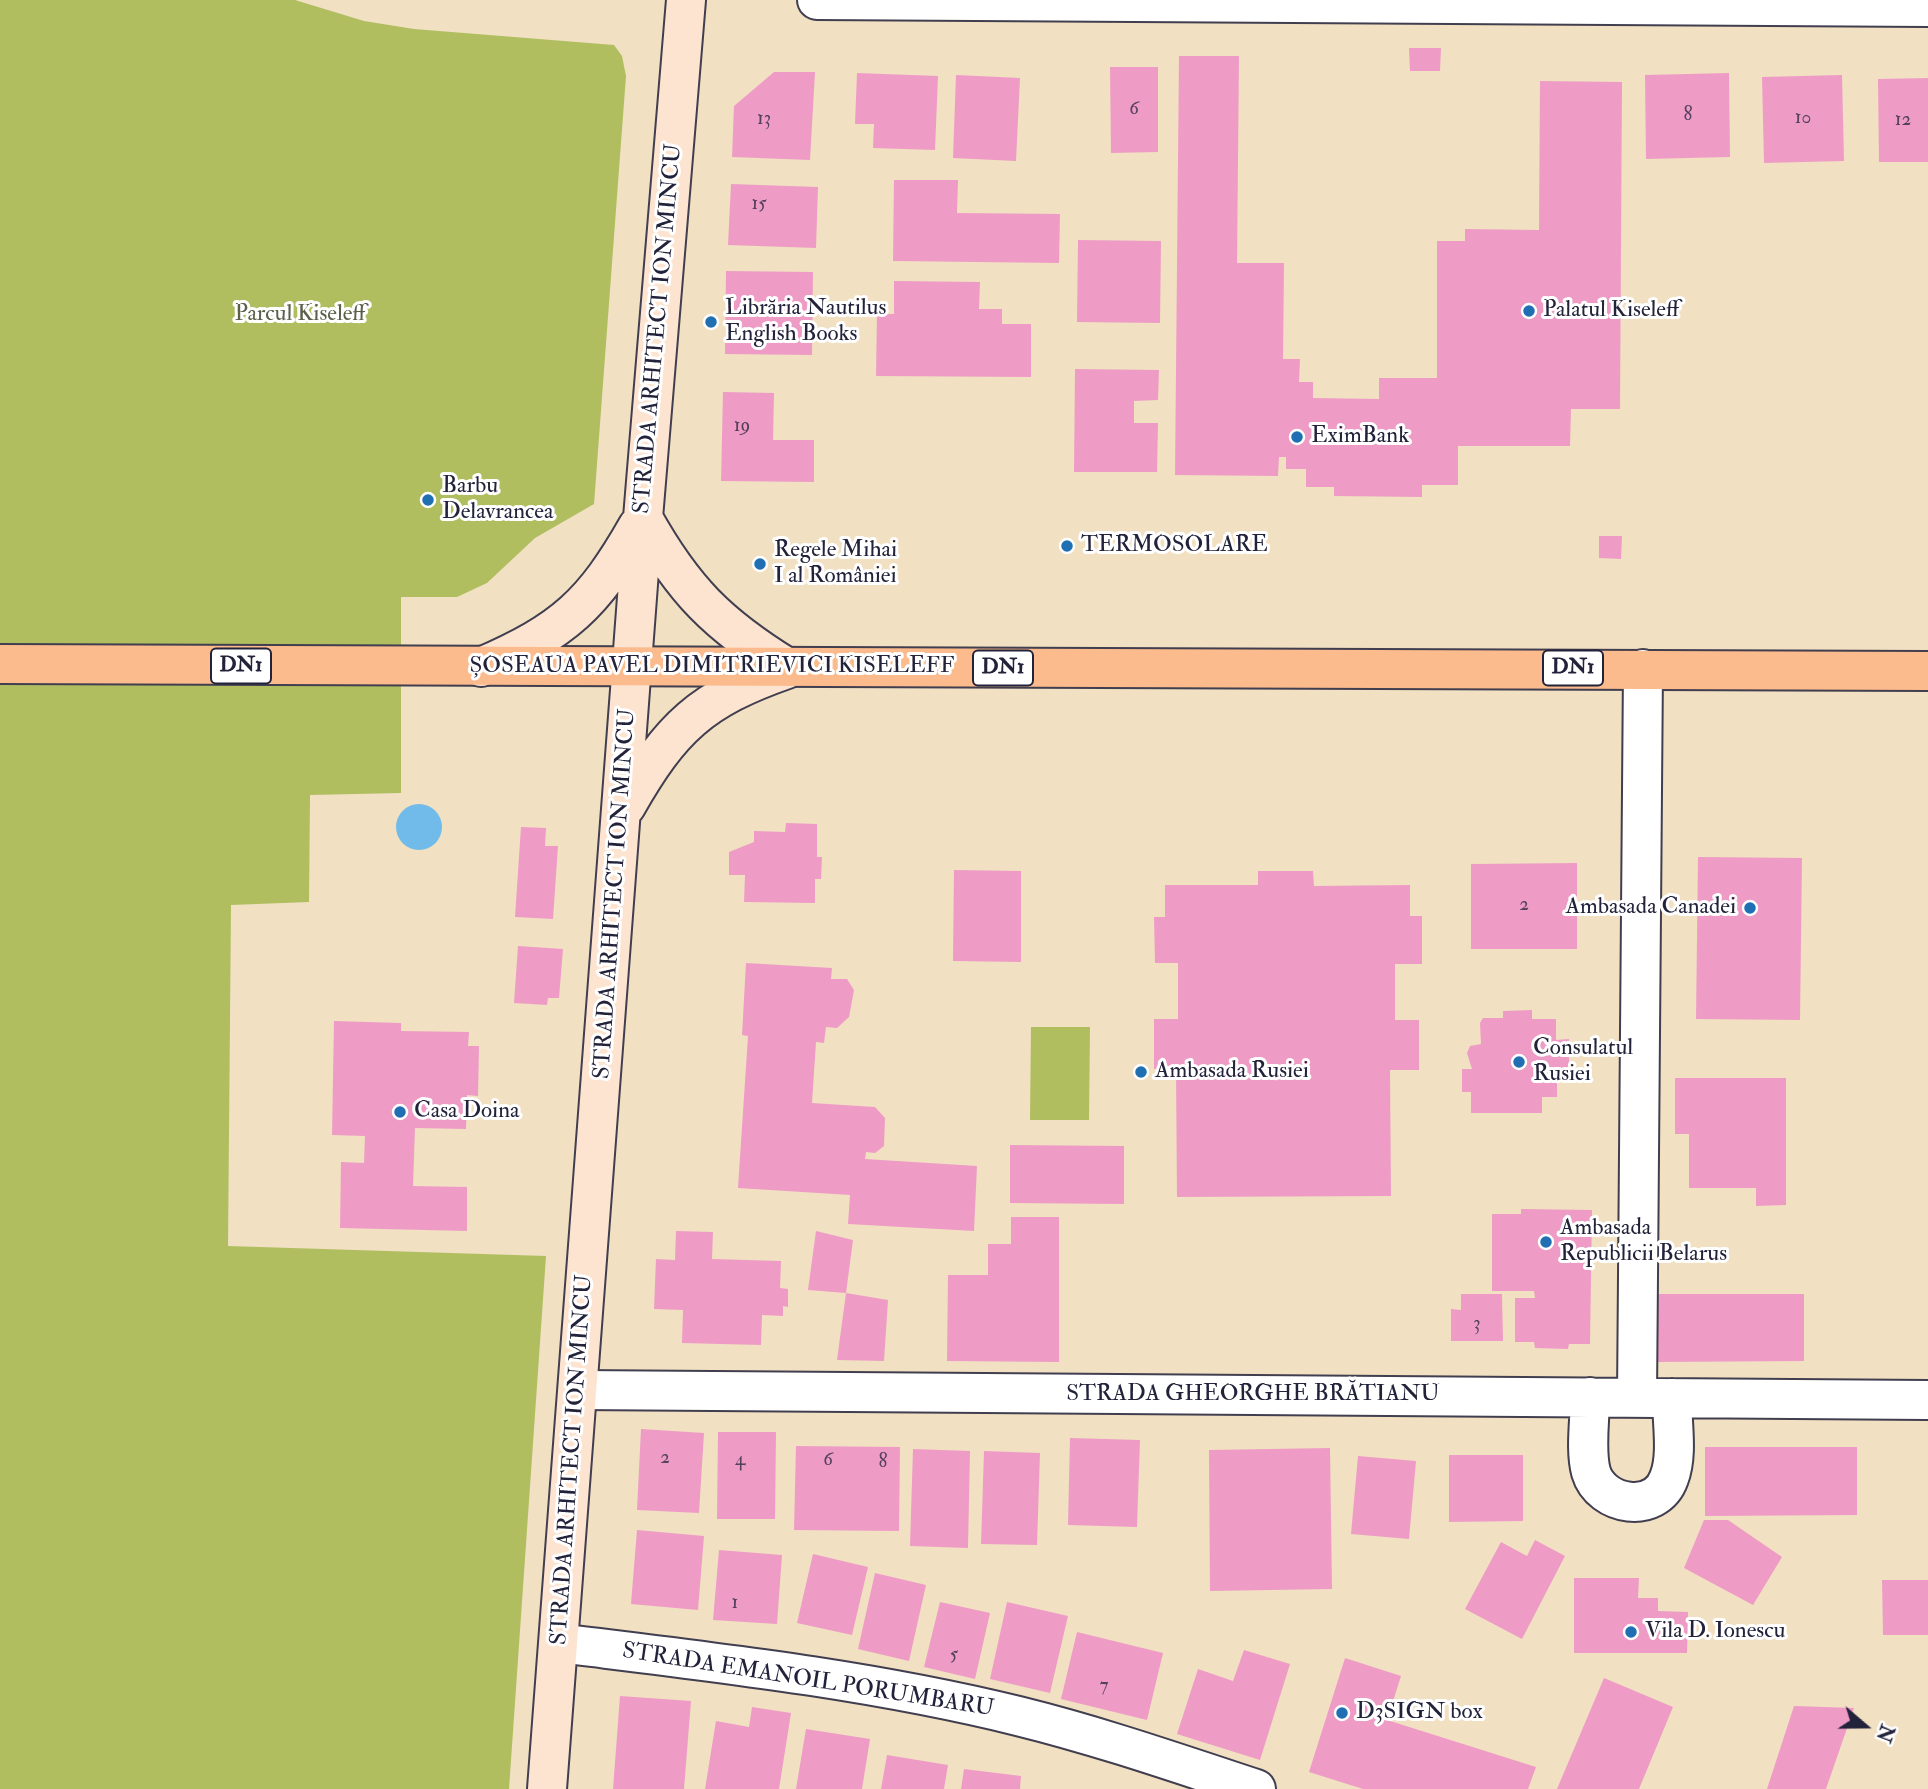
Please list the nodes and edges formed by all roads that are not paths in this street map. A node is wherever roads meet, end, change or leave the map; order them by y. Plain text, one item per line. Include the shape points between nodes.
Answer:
1 (686, 0) edge
2 (817, 0) edge
3 (1211, 2) edge
4 (1928, 8) edge
5 (643, 518) junction
6 (0, 664) edge
7 (481, 667) junction
8 (633, 667) junction
9 (788, 668) junction
10 (1643, 669) junction
11 (1928, 671) edge
12 (621, 814) junction
13 (578, 1390) junction
14 (1590, 1397) junction
15 (1655, 1398) junction
16 (1928, 1400) edge
17 (559, 1643) junction
18 (547, 1789) edge
19 (1256, 1789) edge

1 - 5 main road, STRADA ARHITECT ION MINCU
2 - 3 street
3 - 4 street
5 - 7 main road via 599,589 575,615 527,647
5 - 8 main road, STRADA ARHITECT ION MINCU
5 - 9 main road via 698,600 723,625
6 - 7 main road, ȘOSEAUA PAVEL DIMITRIEVICI KISELEFF / DN1
7 - 8 main road, ȘOSEAUA PAVEL DIMITRIEVICI KISELEFF / DN1
8 - 9 main road, ȘOSEAUA PAVEL DIMITRIEVICI KISELEFF / DN1
8 - 12 main road, STRADA ARHITECT ION MINCU
9 - 10 main road, ȘOSEAUA PAVEL DIMITRIEVICI KISELEFF / DN1
9 - 12 main road via 736,688 689,718 666,743
10 - 11 main road, ȘOSEAUA PAVEL DIMITRIEVICI KISELEFF / DN1
10 - 15 street
12 - 13 main road, STRADA ARHITECT ION MINCU
13 - 14 street, STRADA GHEORGHE BRĂTIANU
13 - 17 main road, STRADA ARHITECT ION MINCU
14 - 15 street, STRADA GHEORGHE BRĂTIANU
14 - 15 street via 1591,1470 1598,1488 1617,1500 1638,1502 1657,1495 1669,1480 1672,1461
15 - 16 street, STRADA GHEORGHE BRĂTIANU
17 - 18 main road, STRADA ARHITECT ION MINCU
17 - 19 street, STRADA EMANOIL PORUMBARU via 913,1693 1119,1744

